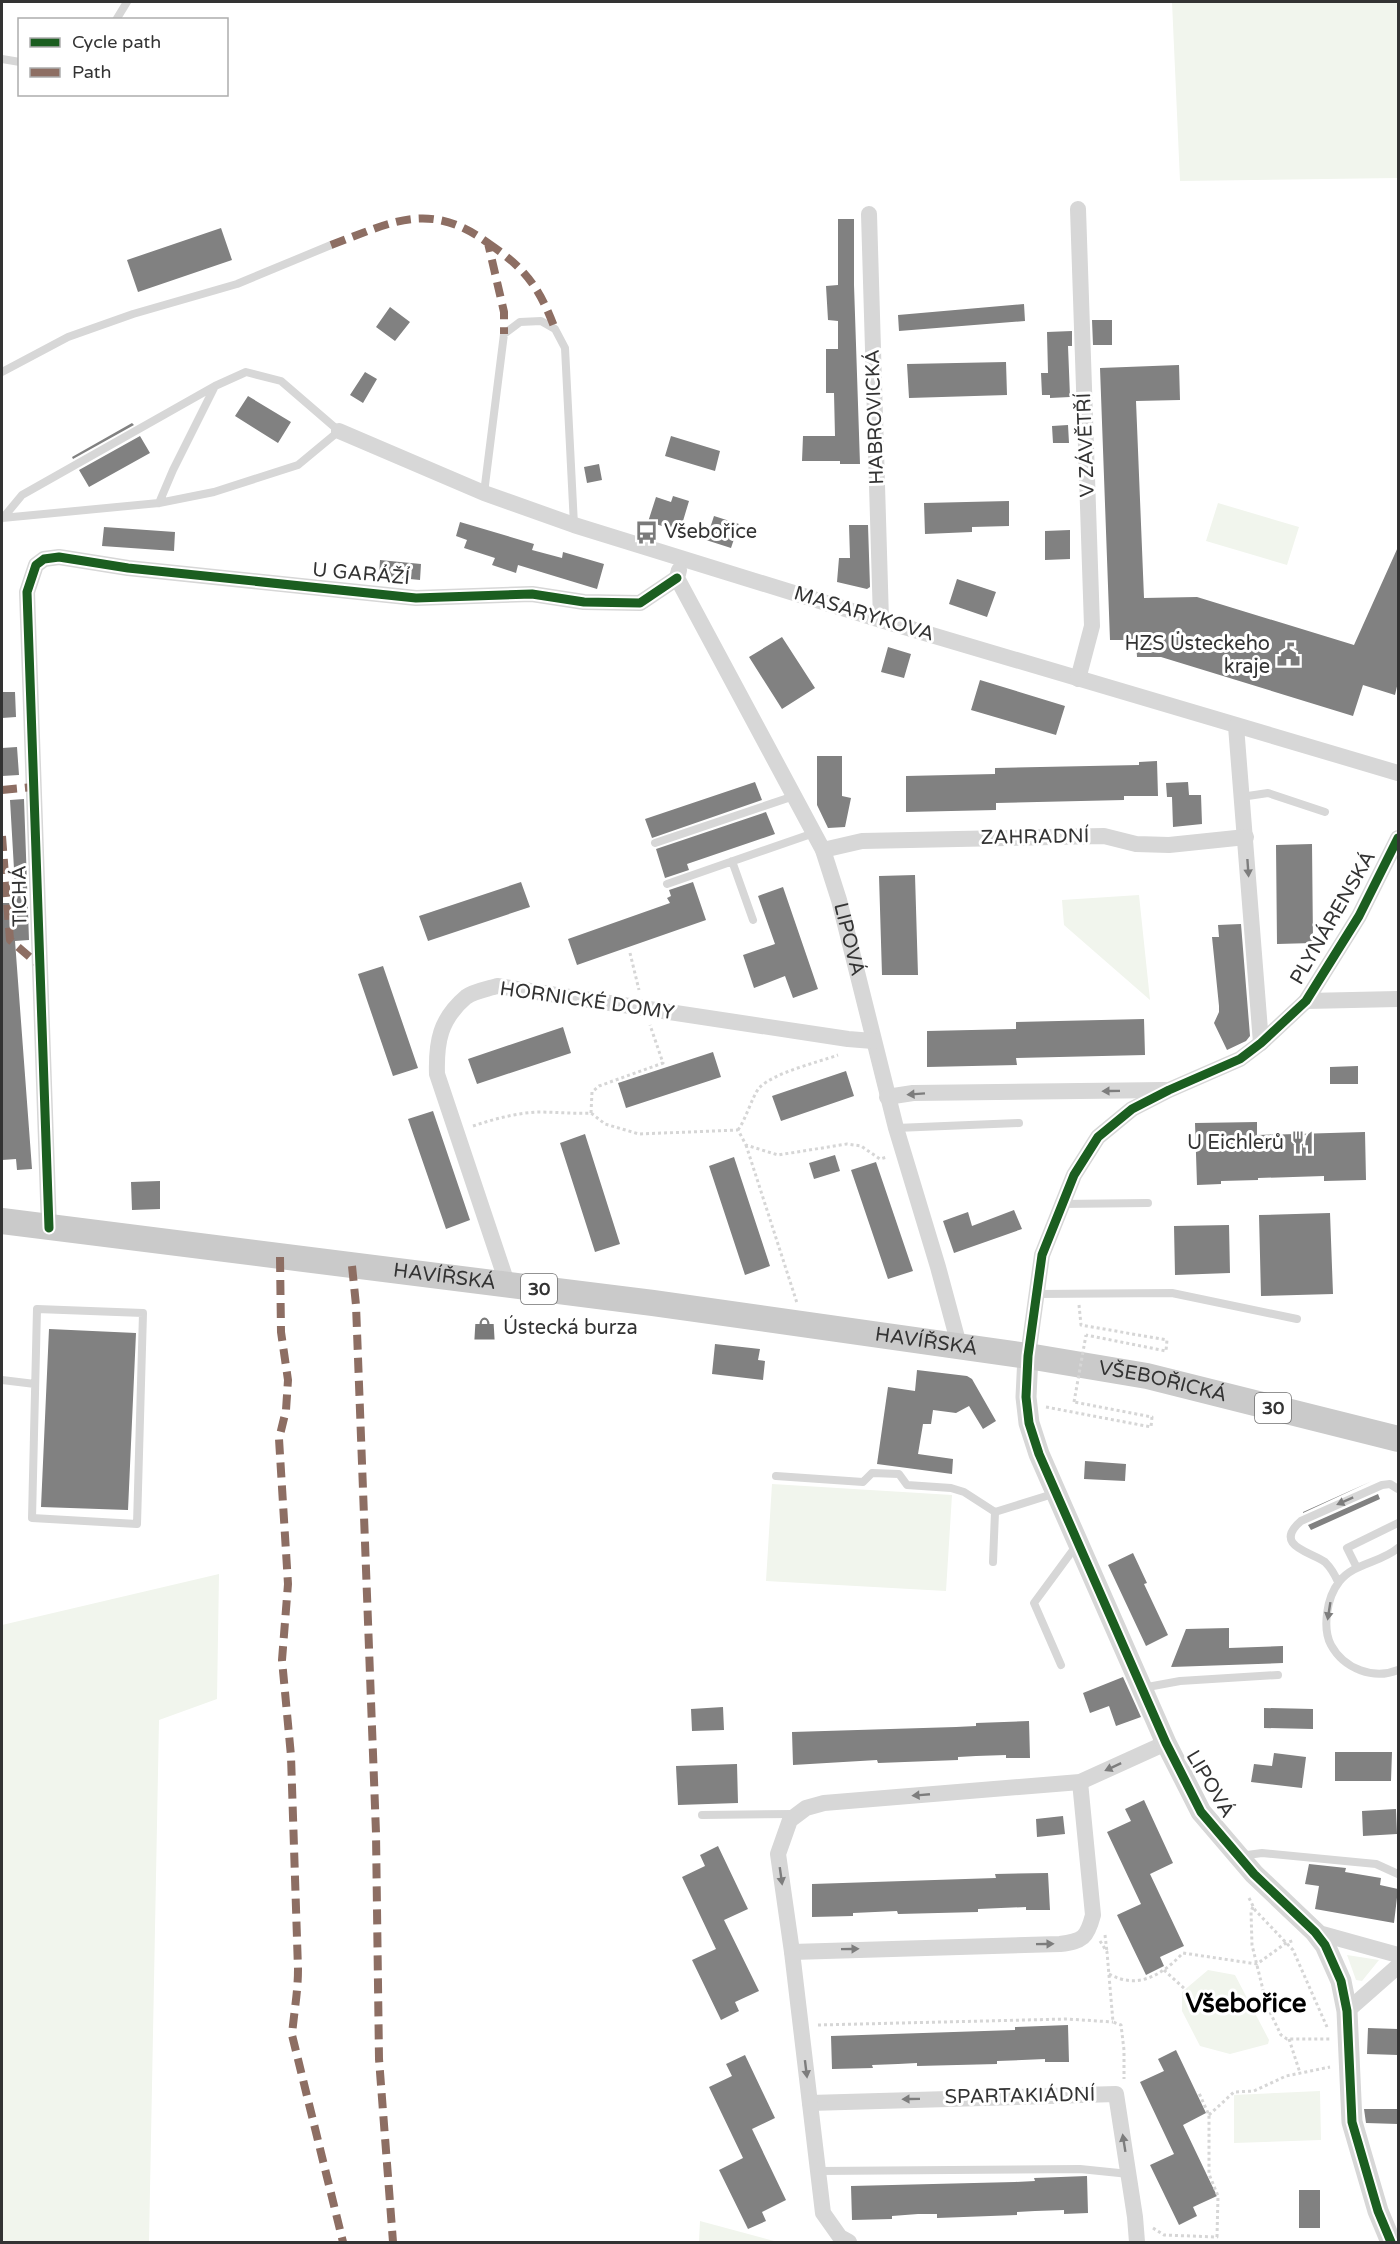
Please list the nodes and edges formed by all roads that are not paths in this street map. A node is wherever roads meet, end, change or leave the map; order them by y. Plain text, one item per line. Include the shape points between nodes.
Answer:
1 (127, 2) edge
2 (117, 18) edge
3 (2, 59) edge
4 (18, 62) edge
5 (1078, 209) dead end
6 (869, 214) dead end
7 (331, 245) dead end
8 (2, 372) edge
9 (215, 386) junction
10 (339, 431) junction
11 (484, 493) junction
12 (159, 503) junction
13 (2, 518) edge
14 (574, 525) junction
15 (682, 557) junction
16 (36, 565) joint
17 (677, 578) junction
18 (881, 620) junction
19 (1078, 679) junction
20 (1236, 726) junction
21 (1398, 773) edge
22 (794, 796) junction
23 (1242, 797) junction
24 (1325, 812) dead end
25 (814, 833) junction
26 (1246, 837) junction
27 (1398, 838) edge
28 (655, 843) dead end
29 (823, 850) junction
30 (732, 861) junction
31 (667, 884) dead end
32 (753, 920) dead end
33 (1398, 999) edge
34 (1306, 1001) junction
35 (873, 1041) junction
36 (1262, 1043) junction
37 (1169, 1090) junction
38 (887, 1097) junction
39 (1019, 1123) dead end
40 (896, 1128) junction
41 (1148, 1203) dead end
42 (1060, 1204) junction
43 (2, 1221) edge
44 (49, 1228) junction
45 (508, 1286) junction
46 (1036, 1294) junction
47 (1297, 1319) dead end
48 (959, 1346) junction
49 (1028, 1356) junction
50 (2, 1380) edge
51 (35, 1384) junction
52 (1398, 1439) edge
53 (776, 1476) dead end
54 (1398, 1489) edge
55 (1056, 1493) junction
56 (995, 1512) junction
57 (1398, 1523) edge
58 (1078, 1543) junction
59 (1398, 1548) edge
60 (993, 1562) dead end
61 (1357, 1568) junction
62 (1338, 1582) junction
63 (1061, 1665) dead end
64 (1398, 1670) edge
65 (1278, 1675) dead end
66 (1142, 1688) junction
67 (1166, 1743) junction
68 (1080, 1782) junction
69 (798, 1814) junction
70 (702, 1815) dead end
71 (1237, 1857) junction
72 (1398, 1874) edge
73 (1315, 1932) junction
74 (792, 1952) junction
75 (1398, 1955) edge
76 (1398, 1966) edge
77 (1347, 2011) junction
78 (810, 2103) junction
79 (818, 2171) junction
80 (1129, 2174) junction
81 (849, 2242) edge
82 (1137, 2242) edge
83 (1389, 2242) edge

1 - 2 lane
3 - 4 lane
5 - 19 street, V ZÁVĚTŘÍ via 1092,626
6 - 18 street, HABROVICKÁ
7 - 8 lane via 237,284 68,337
9 - 10 lane via 246,372 281,381
9 - 12 lane
9 - 13 lane via 22,495
10 - 11 street, MASARYKOVA
10 - 12 lane via 298,465 214,492
11 - 14 street, MASARYKOVA
11 - 14 lane via 504,334 520,322 541,321 555,329 566,348
12 - 13 lane
14 - 15 street, MASARYKOVA
15 - 17 street
15 - 18 street, MASARYKOVA
16 - 17 street, U GARÁŽÍ via 44,559 59,557 416,598 532,594 584,602 640,603
16 - 44 street, TICHÁ via 27,592
17 - 22 street, LIPOVÁ
18 - 19 street, MASARYKOVA
19 - 20 street, MASARYKOVA
20 - 21 street, MASARYKOVA
20 - 23 street
22 - 25 street, LIPOVÁ
22 - 28 lane
23 - 24 lane via 1268,793
23 - 26 street
25 - 29 street, LIPOVÁ
25 - 30 lane
26 - 29 street, ZAHRADNÍ via 1169,845 1136,844 1104,836 862,841
26 -> 36 street
27 - 34 street, PLYNÁRENSKÁ via 1359,916
29 - 35 street, LIPOVÁ
30 - 31 lane
30 - 32 lane
33 - 34 street, PLYNÁRENSKÁ
34 - 36 street, PLYNÁRENSKÁ
35 - 38 street, LIPOVÁ
35 - 45 street, HORNICKÉ DOMY via 497,986 467,996 444,1023 436,1048 437,1074
36 - 37 street, PLYNÁRENSKÁ via 1240,1059
37 -> 38 street, PLYNÁRENSKÁ via 914,1093
37 - 42 street, PLYNÁRENSKÁ via 1132,1109 1098,1137
38 - 40 street, LIPOVÁ
39 - 40 lane
40 - 48 street, LIPOVÁ
41 - 42 lane
42 - 46 street, PLYNÁRENSKÁ via 1041,1255
43 - 44 main road, HAVÍŘSKÁ / 30
44 - 45 main road, HAVÍŘSKÁ / 30
45 - 48 main road, HAVÍŘSKÁ / 30
46 - 47 lane via 1172,1293
46 - 49 street, PLYNÁRENSKÁ
48 - 49 main road, HAVÍŘSKÁ / 30
49 - 52 main road, VŠEBOŘICKÁ / 30 via 1158,1378
49 - 55 street, LIPOVÁ via 1029,1423
50 - 51 lane
51 - 51 lane via 32,1518 137,1524 143,1313 37,1310
53 - 56 lane via 863,1482 872,1473 899,1474 907,1485 951,1488
54 -> 62 lane via 1383,1485 1295,1527 1292,1540 1298,1549 1324,1561
55 - 56 lane
55 - 58 street, LIPOVÁ
56 - 60 lane
57 - 61 lane via 1347,1548
58 - 63 lane via 1034,1603
58 - 66 street, LIPOVÁ
59 - 61 lane
61 - 62 lane
62 -> 64 lane via 1329,1608 1331,1644 1344,1660 1360,1670 1380,1675
65 - 66 lane via 1180,1681
66 - 67 street, LIPOVÁ
67 -> 68 street
67 - 71 street, LIPOVÁ via 1201,1812
68 -> 69 street via 824,1803
74 -> 68 street via 1060,1944 1083,1938 1097,1929
69 - 70 lane
69 -> 74 street via 790,1820 778,1854
71 - 72 lane via 1263,1853 1376,1864
71 - 73 street, LIPOVÁ
73 - 75 street
73 - 77 street, LIPOVÁ via 1341,1981
74 -> 78 street
76 - 77 street
77 - 83 street, LIPOVÁ via 1352,2122
78 - 79 street
80 -> 78 street, SPARTAKIÁDNÍ via 1116,2094
79 - 80 lane via 1080,2169
79 - 81 street via 823,2213 840,2237
80 - 82 street, SPARTAKIÁDNÍ

